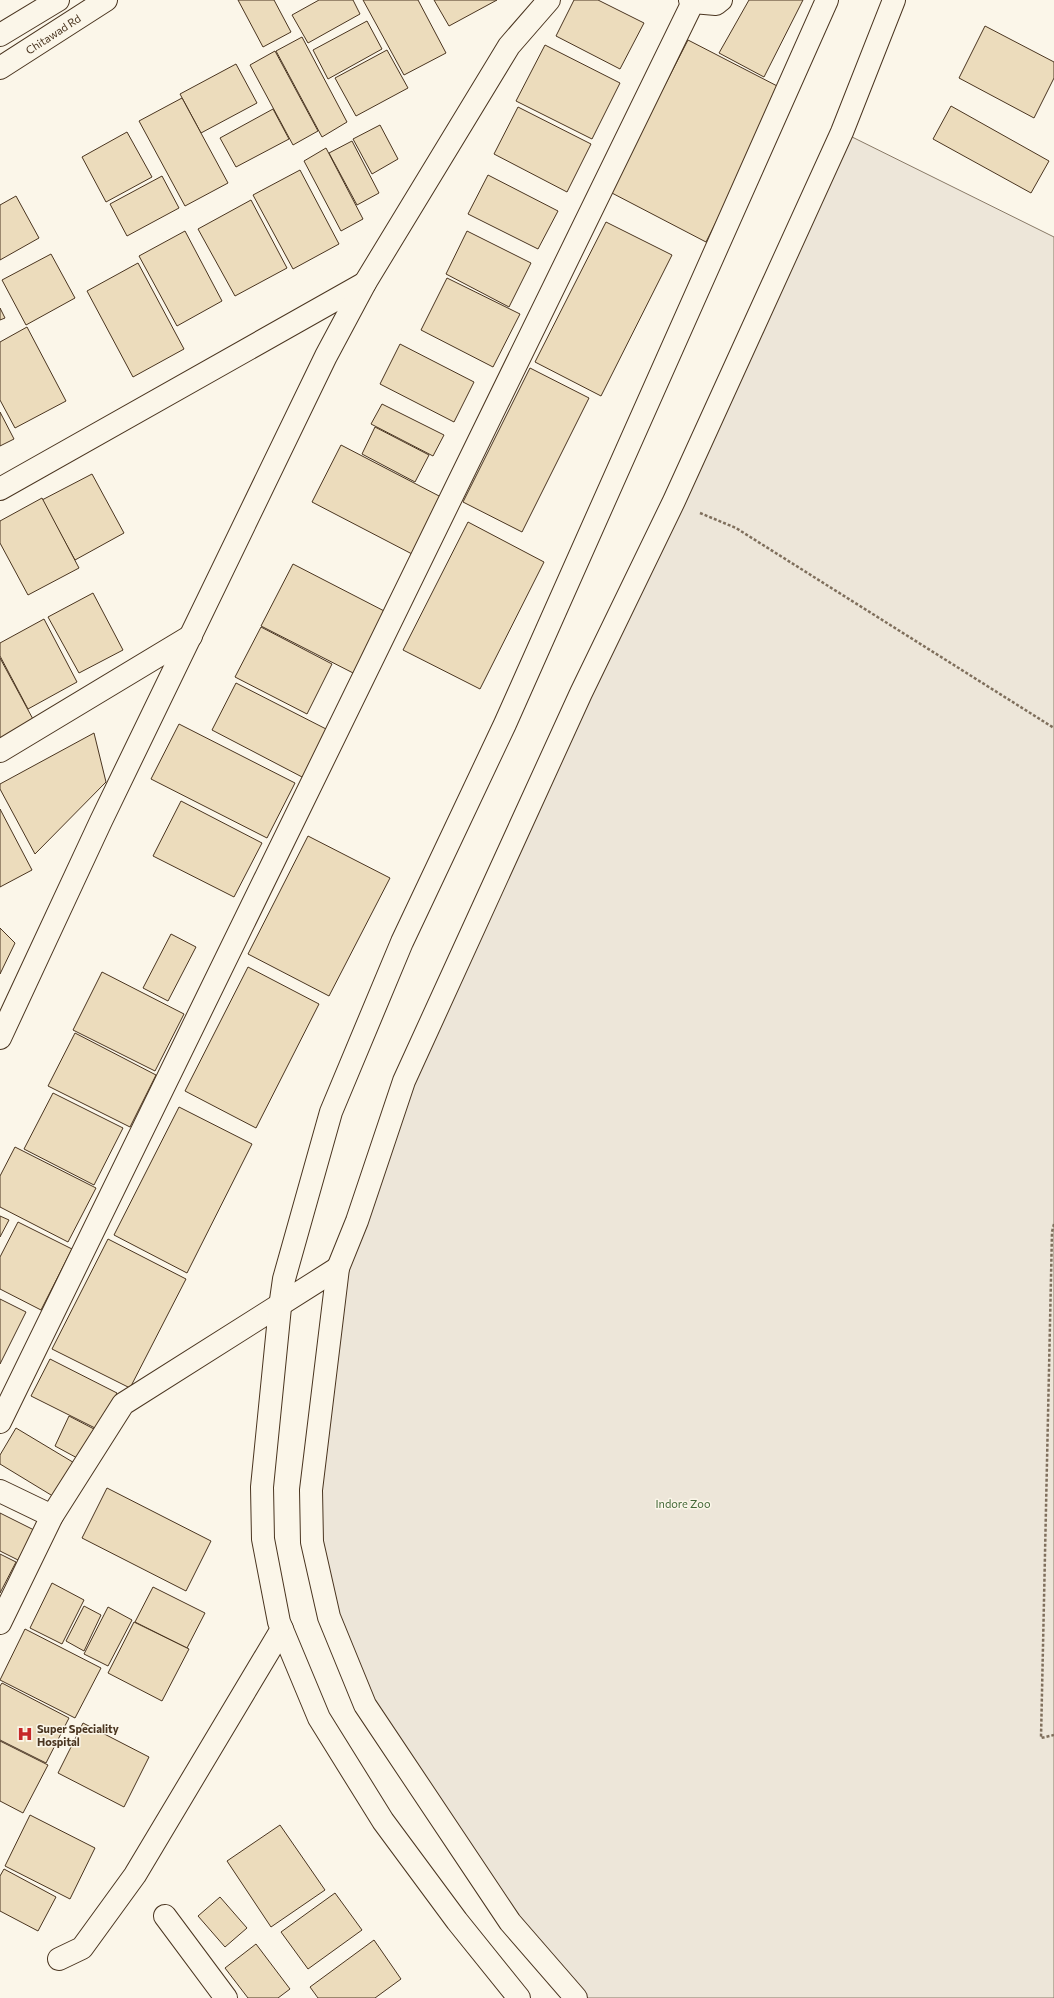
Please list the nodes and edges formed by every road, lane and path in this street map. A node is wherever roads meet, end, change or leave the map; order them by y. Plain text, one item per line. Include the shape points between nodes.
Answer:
1 (58, 0) edge
2 (106, 0) edge
3 (549, 0) edge
4 (721, 0) edge
5 (827, 0) edge
6 (894, 0) edge
7 (692, 1) edge
8 (0, 36) edge
9 (0, 68) edge
10 (365, 283) junction
11 (0, 490) edge
12 (674, 502) junction
13 (191, 636) junction
14 (1054, 728) edge
15 (0, 751) edge
16 (0, 1038) edge
17 (1054, 1224) edge
18 (338, 1268) junction
19 (280, 1307) junction
20 (0, 1422) edge
21 (0, 1491) edge
22 (52, 1516) junction
23 (0, 1623) edge
24 (282, 1629) junction
25 (1054, 1735) edge
26 (165, 1916) dead end
27 (59, 1959) dead end
28 (226, 1998) edge
29 (520, 1998) edge
30 (576, 1998) edge

1 - 8 main road
2 - 9 main road, Chitawad Rd
3 - 10 main road via 509,46
4 - 7 main road via 716,4
5 - 19 main road via 511,709 402,942 340,1090 331,1112 289,1264
6 - 12 main road via 842,132
7 - 20 main road
10 - 11 main road
10 - 13 main road via 326,356
12 - 14 path via 736,528
12 - 18 main road via 581,693 404,1081
13 - 15 main road
13 - 16 main road
17 - 25 path via 1041,1738
18 - 19 main road
18 - 30 main road via 311,1490 312,1542 329,1617 365,1705 510,1922
19 - 22 main road via 123,1404
19 - 24 main road via 262,1502 263,1539 278,1622
21 - 22 main road
22 - 23 main road
24 - 27 main road via 135,1874 82,1948
24 - 29 main road via 319,1718 383,1821 457,1921
26 - 28 main road

